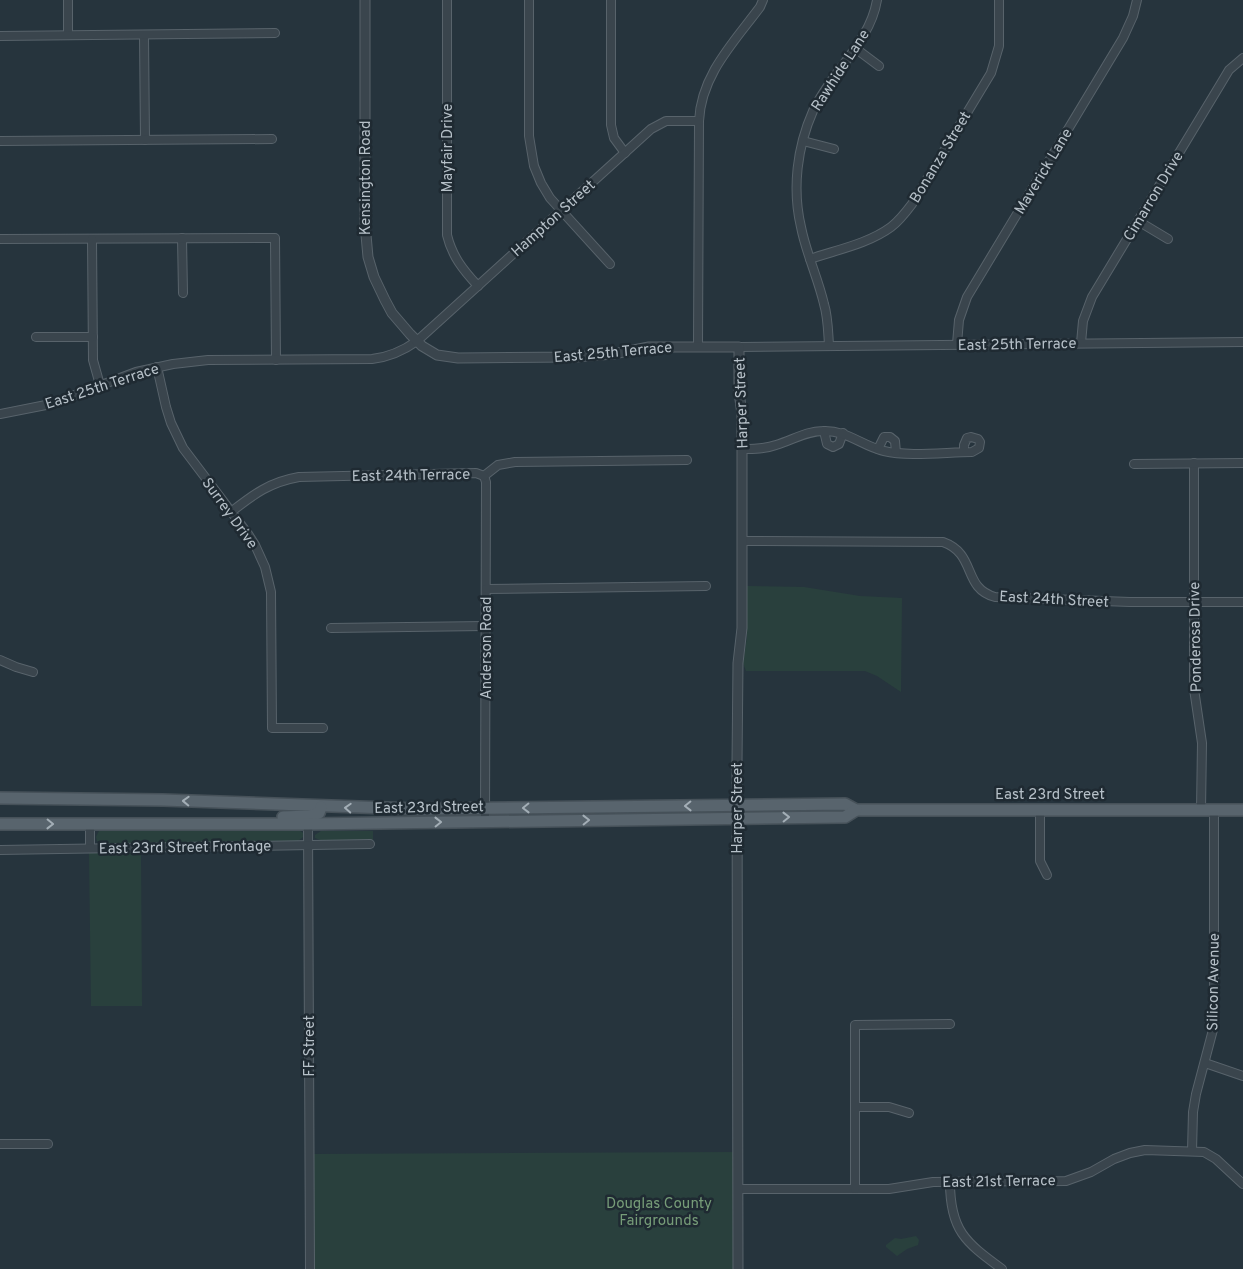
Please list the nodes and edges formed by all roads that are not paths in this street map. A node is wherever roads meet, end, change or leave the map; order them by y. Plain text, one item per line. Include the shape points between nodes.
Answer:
1 (68, 0) edge
2 (365, 0) edge
3 (447, 0) edge
4 (529, 0) edge
5 (611, 0) edge
6 (763, 0) edge
7 (877, 0) edge
8 (1000, 0) edge
9 (1137, 0) edge
10 (275, 33) dead end
11 (144, 34) junction
12 (68, 35) junction
13 (0, 36) edge
14 (855, 48) junction
15 (1243, 58) edge
16 (879, 66) dead end
17 (699, 121) junction
18 (272, 139) dead end
19 (145, 140) junction
20 (0, 141) edge
21 (803, 141) junction
22 (834, 149) dead end
23 (625, 153) junction
24 (561, 210) junction
25 (1138, 221) junction
26 (182, 238) junction
27 (0, 239) edge
28 (92, 239) junction
29 (1168, 239) dead end
30 (810, 259) junction
31 (610, 264) dead end
32 (478, 286) junction
33 (183, 293) dead end
34 (36, 337) dead end
35 (93, 337) junction
36 (417, 341) junction
37 (1243, 342) edge
38 (1081, 343) junction
39 (957, 344) junction
40 (830, 345) junction
41 (698, 347) junction
42 (739, 347) junction
43 (276, 360) junction
44 (157, 367) junction
45 (100, 385) junction
46 (0, 414) edge
47 (824, 431) junction
48 (843, 433) junction
49 (742, 449) junction
50 (878, 449) junction
51 (964, 452) dead end
52 (896, 453) junction
53 (687, 460) dead end
54 (1194, 463) junction
55 (1243, 463) edge
56 (1134, 464) dead end
57 (484, 476) junction
58 (231, 512) junction
59 (742, 541) junction
60 (706, 586) dead end
61 (486, 589) junction
62 (1194, 602) junction
63 (1243, 602) edge
64 (485, 626) junction
65 (331, 628) dead end
66 (0, 660) edge
67 (34, 672) dead end
68 (323, 728) dead end
69 (0, 798) edge
70 (737, 805) junction
71 (321, 807) junction
72 (485, 808) junction
73 (1040, 809) junction
74 (856, 810) junction
75 (1201, 810) junction
76 (1214, 810) junction
77 (1243, 810) edge
78 (737, 818) junction
79 (485, 821) junction
80 (0, 824) edge
81 (308, 824) junction
82 (90, 825) junction
83 (202, 825) junction
84 (370, 844) dead end
85 (308, 845) junction
86 (90, 848) junction
87 (0, 850) edge
88 (1047, 875) dead end
89 (950, 1024) dead end
90 (1205, 1063) junction
91 (1243, 1076) edge
92 (855, 1107) junction
93 (909, 1113) dead end
94 (0, 1144) edge
95 (48, 1144) dead end
96 (1192, 1150) junction
97 (950, 1182) junction
98 (1243, 1184) edge
99 (738, 1189) junction
100 (856, 1189) junction
101 (310, 1269) edge
102 (738, 1269) edge
103 (1002, 1269) edge

1 - 12 street
2 - 36 street, Kensington Road via 366,246 382,295 392,313
3 - 32 street, Mayfair Drive via 447,234 453,255
4 - 24 street via 530,151 541,183
5 - 23 street via 611,124 614,138
6 - 17 street via 714,68 704,90
7 - 14 street, Rawhide Lane via 868,26
8 - 30 street, Bonanza Street via 999,46 991,73 912,204 898,221 883,232
9 - 39 street, Maverick Lane via 1123,38 967,297
10 - 11 street
11 - 12 street
11 - 19 street
12 - 13 street
14 - 16 street
14 - 21 street, Rawhide Lane via 821,95
15 - 25 street, Cimarron Drive via 1229,70
17 - 23 street, Hampton Street via 658,124
17 - 41 street
18 - 19 street
19 - 20 street
21 - 22 street
21 - 30 street, Rawhide Lane via 797,198 800,226
23 - 24 street, Hampton Street
24 - 31 street
24 - 32 street, Hampton Street
25 - 29 street
25 - 38 street, Cimarron Drive via 1086,310
26 - 28 street
26 - 33 street
26 - 43 street via 276,238
27 - 28 street
28 - 35 street
30 - 40 street, Rawhide Lane via 824,304
32 - 36 street, Hampton Street
34 - 35 street
35 - 45 street via 94,365
36 - 41 street, East 25th Terrace via 437,355 458,358 575,357 649,347
36 - 43 street, East 25th Terrace via 398,353 372,359
37 - 38 street, East 25th Terrace
38 - 39 street, East 25th Terrace
39 - 40 street, East 25th Terrace
40 - 42 street, East 25th Terrace
41 - 42 street, East 25th Terrace
42 - 49 street, Harper Street
43 - 44 street, East 25th Terrace via 208,360
44 - 45 street, East 25th Terrace
44 - 58 street, Surrey Drive via 177,437 191,461
45 - 46 street, East 25th Terrace via 51,404
47 - 48 street
47 - 48 street via 825,442 830,447 839,444
47 - 49 street via 802,434 775,446
48 - 50 street
49 - 59 street, Harper Street
50 - 52 street
50 - 52 street via 884,437 890,436 896,441
51 - 52 street
53 - 57 street, East 24th Terrace via 515,462 498,465
54 - 55 street
54 - 56 street
54 - 62 street, Ponderosa Drive
57 - 58 street, East 24th Terrace via 476,473 300,477 263,488
57 - 61 street, Anderson Road
58 - 68 street, Surrey Drive via 255,545 269,579 272,602 272,728
59 - 62 street, East 24th Street via 943,542 962,554 974,582 985,594 995,597
59 - 70 street, Harper Street
60 - 61 street
61 - 64 street, Anderson Road
62 - 63 street, East 24th Street
62 - 75 street, Ponderosa Drive via 1194,689 1202,743
64 - 65 street
64 - 72 street, Anderson Road
66 - 67 street
71 -> 69 main road, East 23rd Street via 162,800
70 -> 72 main road, East 23rd Street
70 - 74 main road, East 23rd Street via 844,804
70 - 78 street, Harper Street
72 -> 71 main road, East 23rd Street
71 - 83 main road via 314,815 221,818
72 - 79 street, Anderson Road
73 - 74 main road, East 23rd Street
73 - 75 main road, East 23rd Street
73 - 88 street via 1040,862
78 -> 74 main road, East 23rd Street via 845,817
75 - 76 main road, East 23rd Street
76 - 77 main road, East 23rd Street
76 - 90 street, Silicon Avenue via 1214,1026
79 -> 78 main road, East 23rd Street
78 - 99 street, Harper Street
81 -> 79 main road, East 23rd Street
80 -> 82 main road, East 23rd Street
81 - 83 main road, East 23rd Street
81 - 85 street, FF Street
82 - 83 main road, East 23rd Street
82 - 86 street
84 - 85 street, East 23rd Street Frontage
85 - 86 street, East 23rd Street Frontage
85 - 101 street, FF Street
86 - 87 street, East 23rd Street Frontage
89 - 92 street via 855,1025
90 - 91 street
90 - 96 street, Silicon Avenue via 1195,1103
92 - 93 street via 889,1107
92 - 100 street
94 - 95 street
96 - 97 street, East 21st Terrace via 1130,1153 1066,1181
96 - 98 street, East 21st Terrace via 1210,1155
97 - 100 street, East 21st Terrace via 890,1189
97 - 103 street via 951,1210 959,1229 972,1245
99 - 100 street, East 21st Terrace
99 - 102 street, Harper Street

